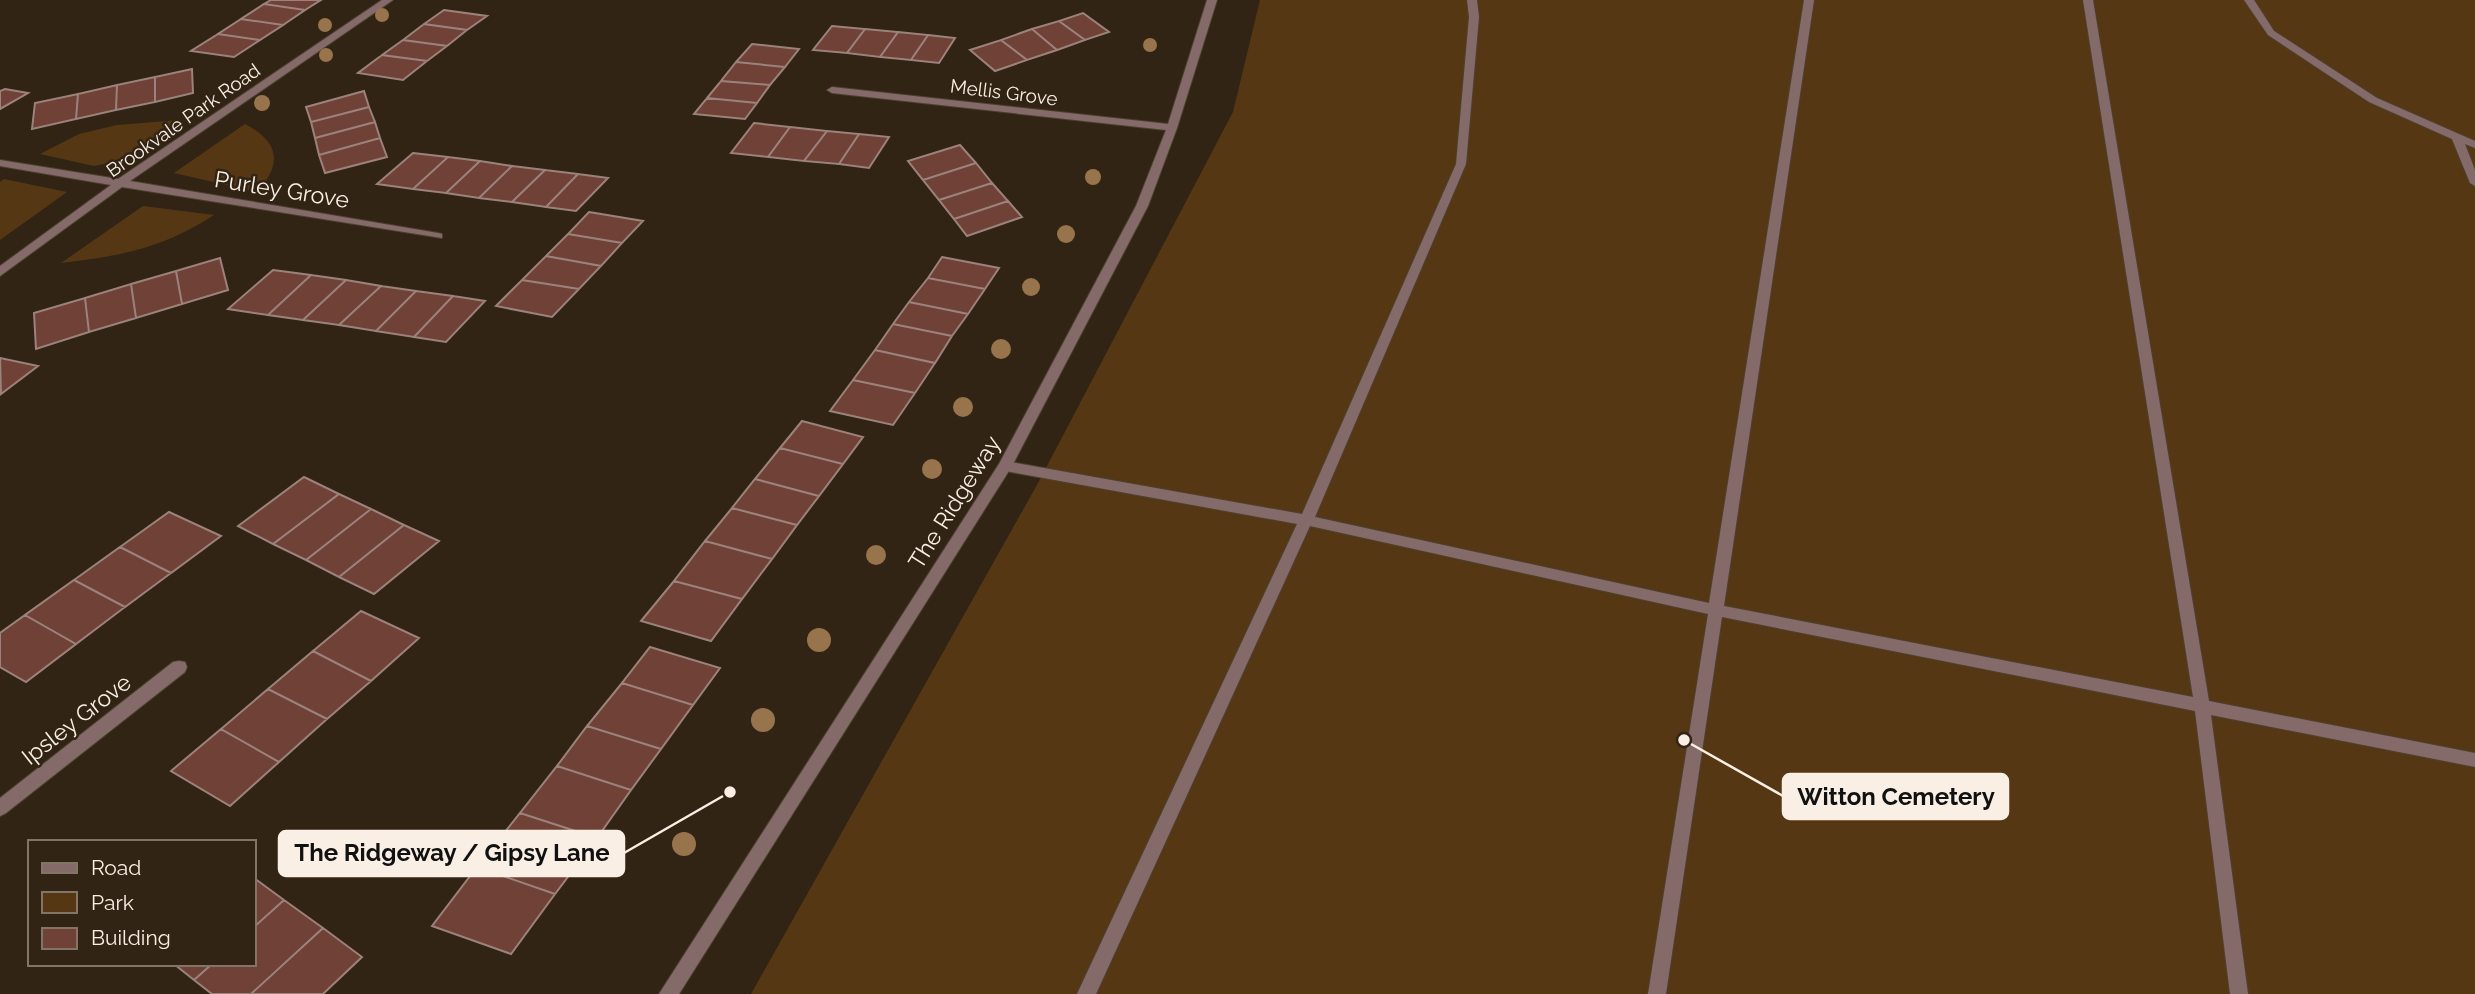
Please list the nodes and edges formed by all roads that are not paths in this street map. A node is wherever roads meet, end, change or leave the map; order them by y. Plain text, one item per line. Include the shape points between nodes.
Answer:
1 (388, 0) edge
2 (1212, 0) edge
3 (1472, 0) edge
4 (1809, 0) edge
5 (2088, 0) edge
6 (2249, 0) edge
7 (832, 90) dead end
8 (1172, 128) junction
9 (2456, 136) junction
10 (2475, 145) edge
11 (0, 163) edge
12 (2475, 183) edge
13 (119, 184) junction
14 (438, 236) dead end
15 (0, 272) edge
16 (1005, 466) junction
17 (1306, 520) junction
18 (1716, 610) junction
19 (179, 667) dead end
20 (2202, 706) junction
21 (2475, 760) edge
22 (0, 808) edge
23 (668, 994) edge
24 (1086, 994) edge
25 (1657, 994) edge
26 (2239, 994) edge

1 - 13 street, Brookvale Park Road
2 - 8 street, The Ridgeway
3 - 17 street via 1461,164
4 - 18 street
5 - 20 street
6 - 9 street via 2271,33 2373,100
7 - 8 street, Mellis Grove
8 - 16 street, The Ridgeway via 1142,206
9 - 10 street
9 - 12 street
11 - 13 street, Purley Grove
13 - 14 street, Purley Grove
13 - 15 street, Brookvale Park Road
16 - 17 street
16 - 23 street, The Ridgeway
17 - 18 street
17 - 24 street
18 - 20 street
18 - 25 street
19 - 22 street, Ipsley Grove
20 - 21 street
20 - 26 street

